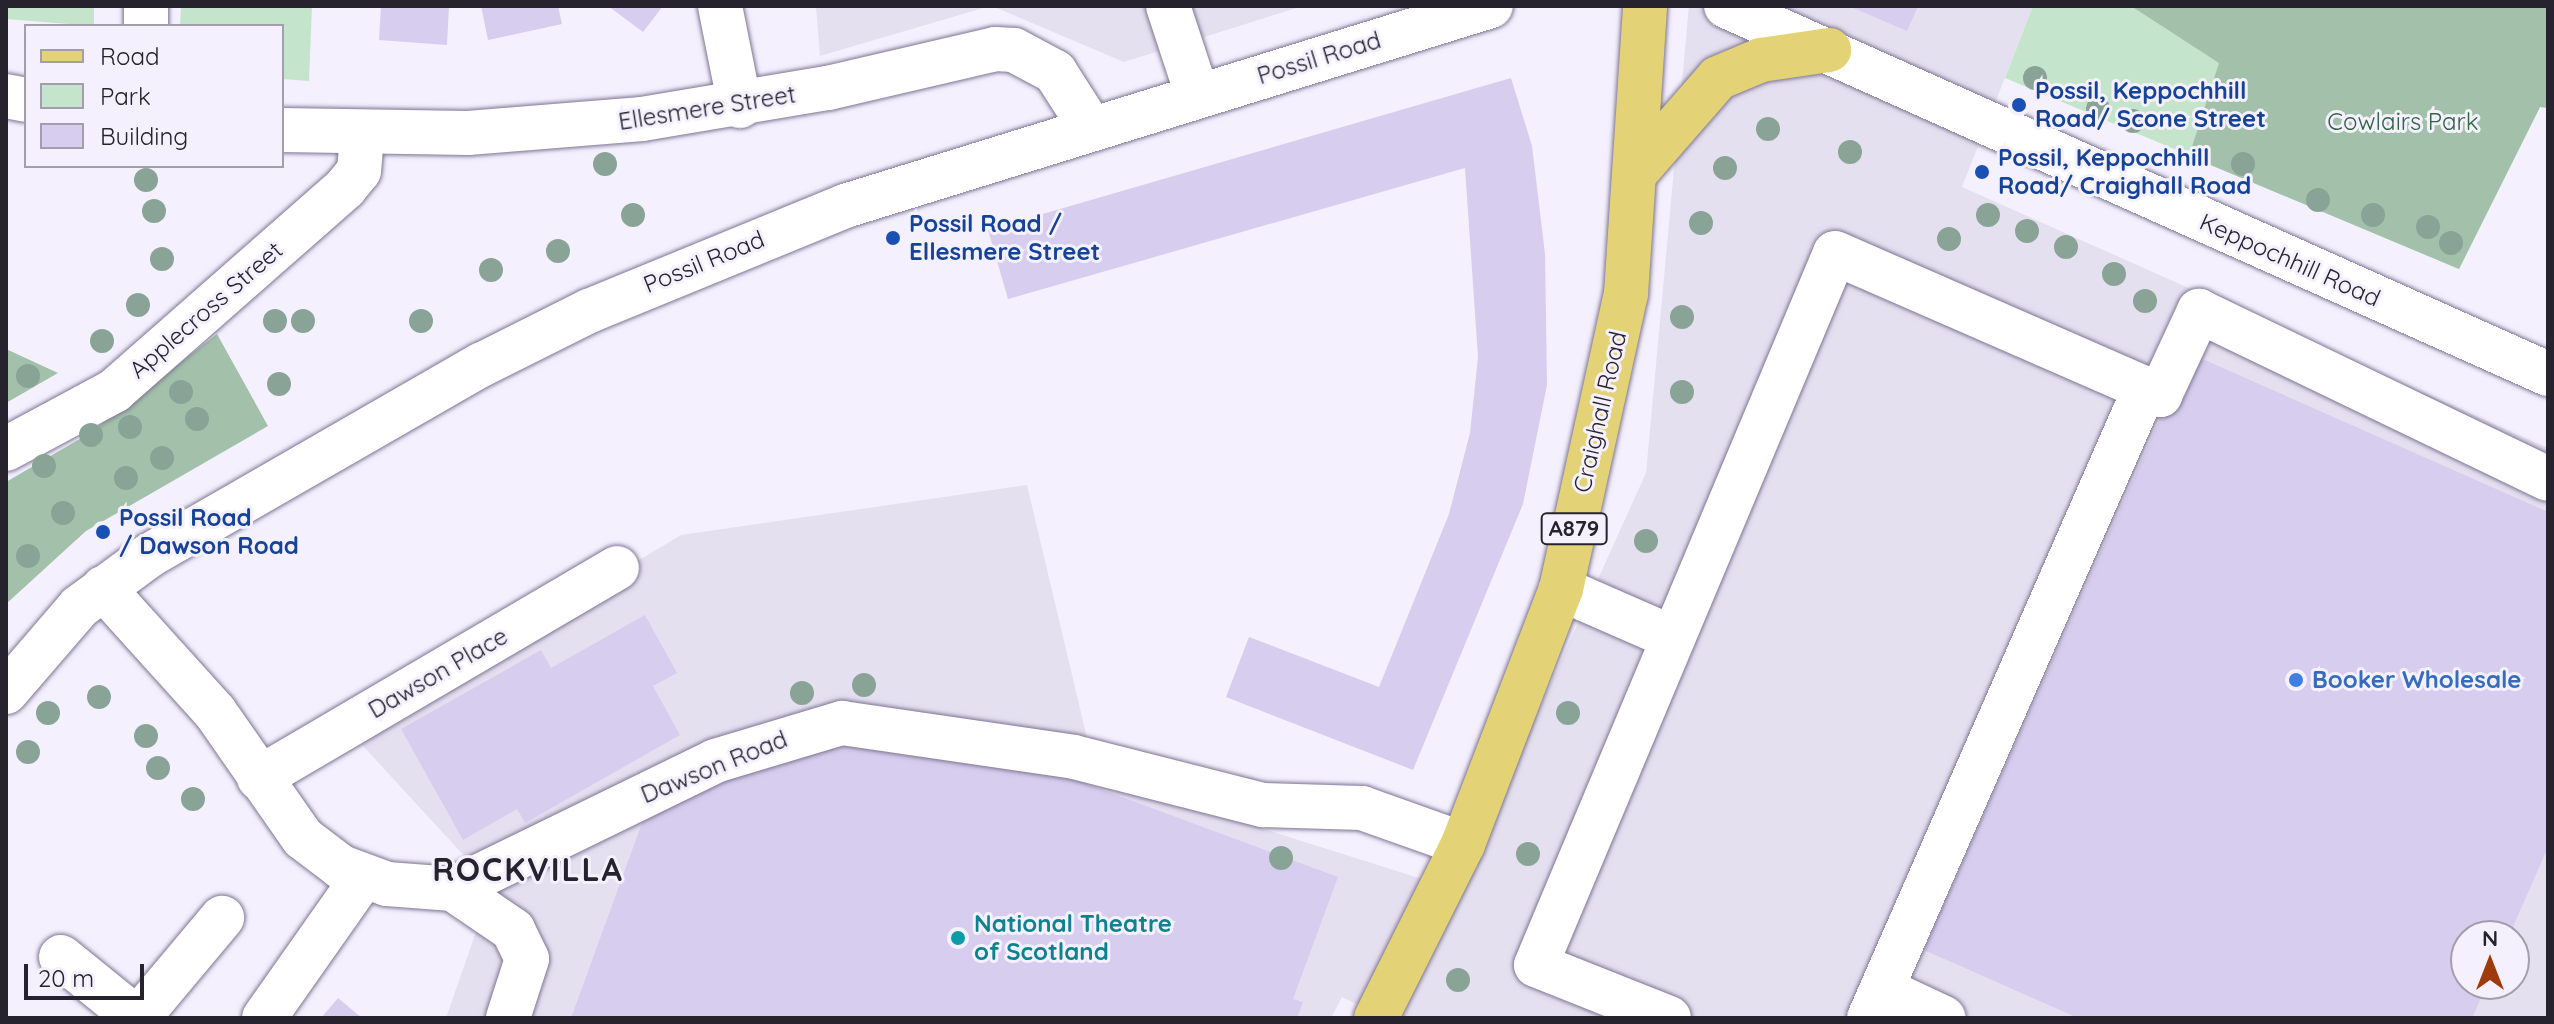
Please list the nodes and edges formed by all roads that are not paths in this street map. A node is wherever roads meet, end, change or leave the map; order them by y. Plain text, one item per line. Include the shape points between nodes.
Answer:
1 (720, 6) edge
2 (1168, 6) edge
3 (1491, 6) edge
4 (1645, 6) edge
5 (1726, 6) edge
6 (1829, 50) junction
7 (1197, 94) junction
8 (740, 106) junction
9 (1091, 128) junction
10 (284, 130) edge
11 (362, 133) junction
12 (1637, 171) junction
13 (2548, 374) edge
14 (2145, 388) junction
15 (6, 449) edge
16 (2548, 479) edge
17 (617, 568) dead end
18 (103, 588) junction
19 (1561, 589) junction
20 (1673, 638) junction
21 (6, 692) edge
22 (259, 778) junction
23 (1463, 844) junction
24 (363, 877) junction
25 (453, 889) junction
26 (222, 918) dead end
27 (61, 957) dead end
28 (1875, 1004) edge
29 (137, 1018) edge
30 (264, 1018) edge
31 (508, 1018) edge
32 (1376, 1018) edge
33 (1669, 1018) edge
34 (1944, 1018) edge

1 - 8 street
2 - 7 street
3 - 7 street, Possil Road
4 - 12 main road, Craighall Road / A879
5 - 6 street, Keppochhill Road
6 - 12 main road via 1761,60 1718,78
6 - 13 street, Keppochhill Road
7 - 9 street, Possil Road
8 - 9 street, Ellesmere Street via 995,49 1055,72
8 - 11 street, Ellesmere Street via 549,129
9 - 18 street, Possil Road via 845,206 552,328
10 - 11 street, Ellesmere Street
11 - 15 street, Applecross Street via 359,171 345,188 114,391
12 - 19 main road, Craighall Road / A879 via 1626,294
14 - 16 street via 2160,395 2199,311
14 - 20 street via 1835,253
14 - 28 street
17 - 22 street, Dawson Place
18 - 21 street, Possil Road
18 - 22 street via 168,654
19 - 20 street
19 - 23 main road, Craighall Road / A879
20 - 33 street via 1536,965
22 - 24 street via 303,838
23 - 25 street, Dawson Road via 1362,808 1263,805 1074,757 842,723 715,761
23 - 32 main road, Craighall Road / A879
24 - 25 street
24 - 30 street
25 - 31 street via 513,930 527,959
26 - 29 street
27 - 29 street
28 - 34 street

